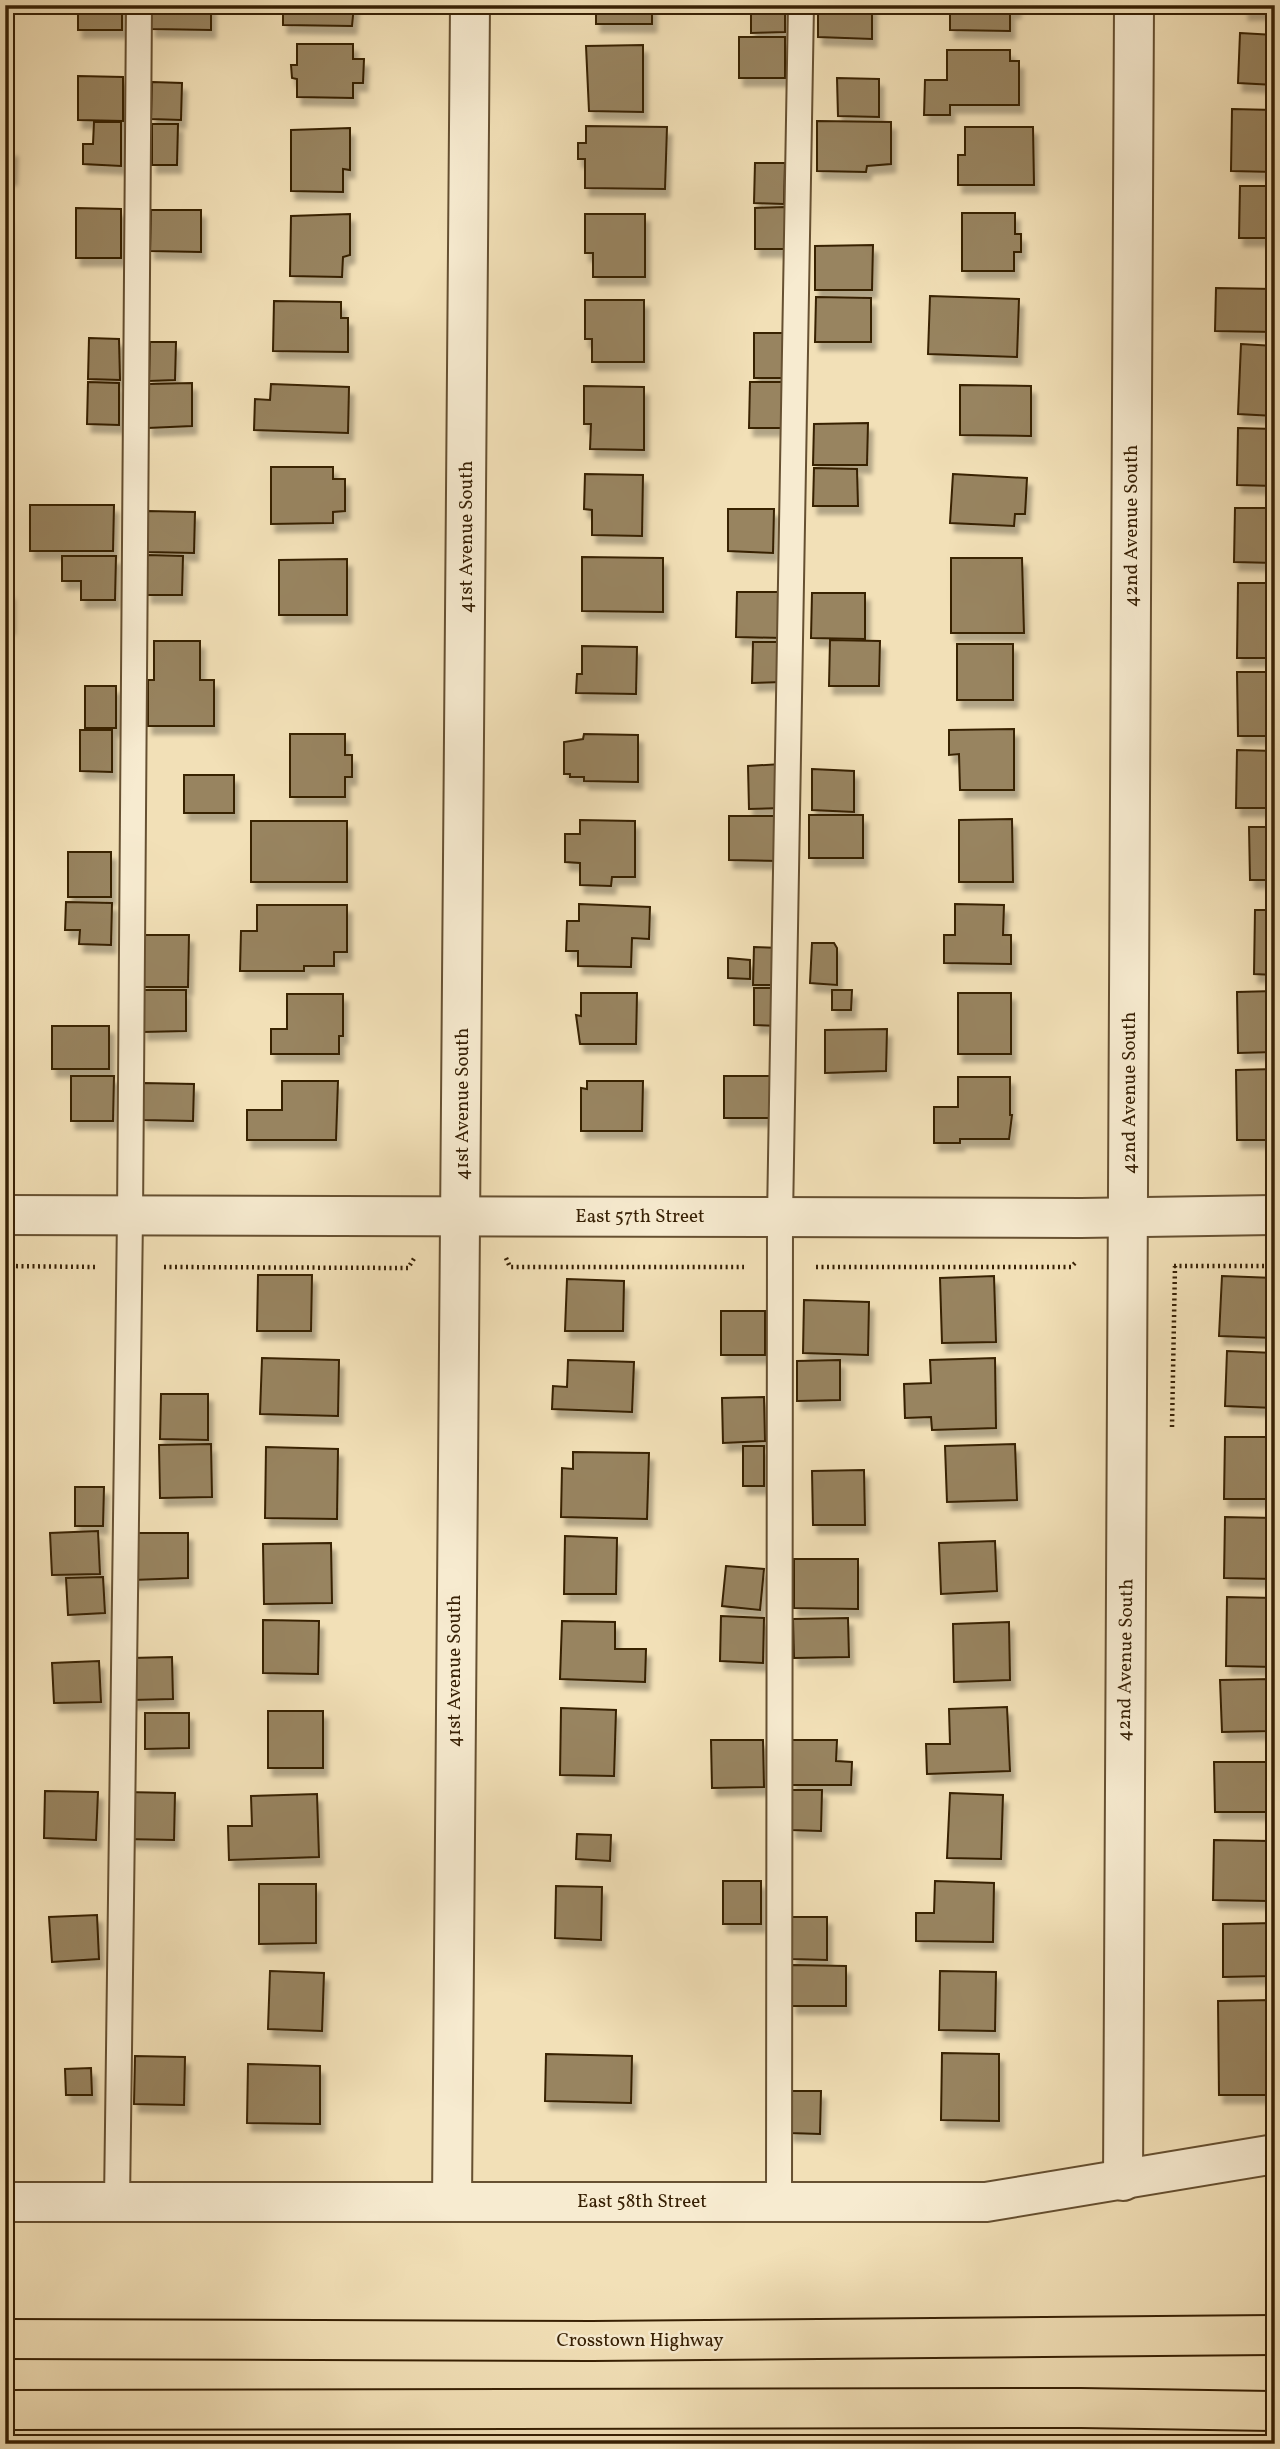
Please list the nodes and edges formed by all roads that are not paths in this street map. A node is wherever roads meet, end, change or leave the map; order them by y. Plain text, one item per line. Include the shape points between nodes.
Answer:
1 (139, 5) edge
2 (470, 5) edge
3 (801, 5) edge
4 (1134, 5) edge
5 (5, 1215) edge
6 (461, 1215) junction
7 (1275, 1215) edge
8 (130, 1217) junction
9 (780, 1217) junction
10 (1129, 1217) junction
11 (1275, 2154) edge
12 (1123, 2181) junction
13 (5, 2202) edge
14 (117, 2202) junction
15 (452, 2203) junction
16 (779, 2203) junction
17 (1275, 2335) edge
18 (5, 2339) edge
19 (5, 2410) edge
20 (1275, 2412) edge

1 - 8 lane
2 - 6 street, 41st Avenue South
3 - 9 lane
4 - 10 street, 42nd Avenue South
5 - 8 street, East 57th Street
6 - 8 street, East 57th Street
6 - 9 street, East 57th Street
6 - 15 street, 41st Avenue South
7 - 10 street, East 57th Street
8 - 14 lane
9 - 10 street, East 57th Street
9 - 16 lane
10 - 12 street, 42nd Avenue South
11 - 12 street, East 58th Street
12 - 16 street, East 58th Street via 986,2203
13 - 14 street, East 58th Street
14 - 15 street, East 58th Street
15 - 16 street, East 58th Street
17 - 18 highway, Crosstown Highway via 592,2341
19 - 20 highway via 1081,2408

